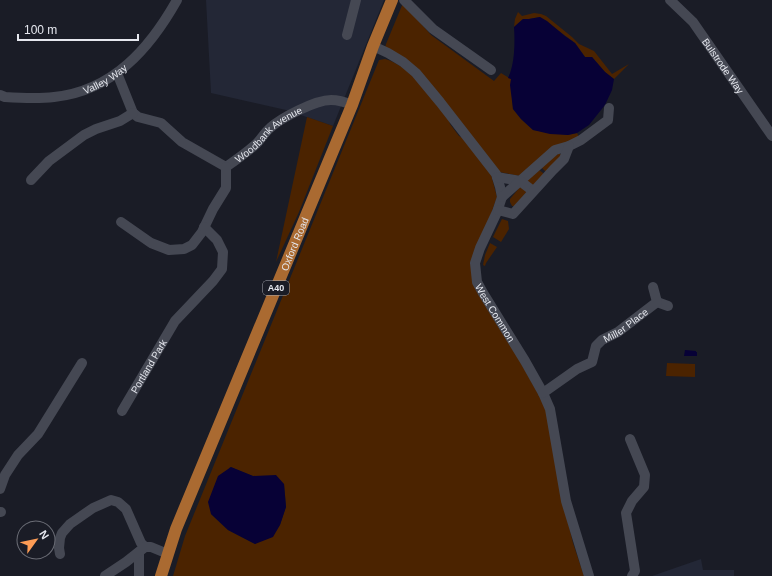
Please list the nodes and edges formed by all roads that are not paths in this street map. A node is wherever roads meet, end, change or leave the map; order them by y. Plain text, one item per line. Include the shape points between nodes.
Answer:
1 (177, 0) edge
2 (356, 0) edge
3 (392, 0) edge
4 (404, 0) edge
5 (670, 0) edge
6 (347, 35) dead end
7 (373, 46) junction
8 (491, 70) dead end
9 (117, 73) junction
10 (0, 95) edge
11 (352, 105) junction
12 (609, 108) dead end
13 (133, 113) junction
14 (772, 136) edge
15 (569, 146) junction
16 (537, 166) junction
17 (226, 167) junction
18 (548, 175) junction
19 (497, 177) junction
20 (31, 180) dead end
21 (520, 181) junction
22 (533, 191) junction
23 (502, 197) junction
24 (498, 210) junction
25 (121, 222) dead end
26 (204, 227) junction
27 (653, 287) dead end
28 (657, 302) junction
29 (668, 306) dead end
30 (82, 363) dead end
31 (543, 393) junction
32 (122, 412) dead end
33 (630, 439) dead end
34 (0, 490) edge
35 (142, 550) junction
36 (60, 554) dead end
37 (168, 554) junction
38 (105, 576) edge
39 (139, 576) edge
40 (161, 576) edge
41 (589, 576) edge
42 (632, 576) edge

1 - 9 street, Valley Way via 153,38
2 - 6 street
3 - 7 main road, Oxford Road / A40
4 - 8 street via 433,29
5 - 14 street, Bulstrode Way via 693,22
7 - 11 main road, Oxford Road / A40
7 - 19 street via 403,62 416,73
9 - 10 street, Valley Way via 79,92 56,97
9 - 13 street
11 - 17 street, Woodbank Avenue via 329,100 301,109 270,128 256,144
11 - 37 main road, Oxford Road / A40 via 176,529
12 - 15 street via 608,120
13 - 17 street, Woodbank Avenue via 161,123 182,142
13 - 20 street via 84,136 49,161
15 - 16 street via 555,150
15 - 18 street via 564,159
16 - 18 street
16 - 21 street
17 - 26 street via 226,188
18 - 22 street
19 - 21 street
19 - 23 street
21 - 22 street
21 - 23 street
22 - 24 street via 513,214
23 - 24 street, West Common
24 - 31 street, West Common via 475,263 477,282
25 - 26 street via 151,243 169,250 184,249 192,245
26 - 32 street, Portland Park via 217,240 223,252 222,269 175,321
27 - 28 street, Miller Place
28 - 29 street, Miller Place
28 - 31 street, Miller Place via 618,332 602,340 596,346 592,362 577,369
30 - 34 street via 38,434 18,455
31 - 41 street, West Common via 550,409 566,501
33 - 42 street via 645,475 644,487 626,513 635,571
35 - 36 street via 126,509 111,500 93,508 70,524 60,538
35 - 37 street via 151,546
35 - 38 street
35 - 39 street
37 - 40 main road, Oxford Road / A40

